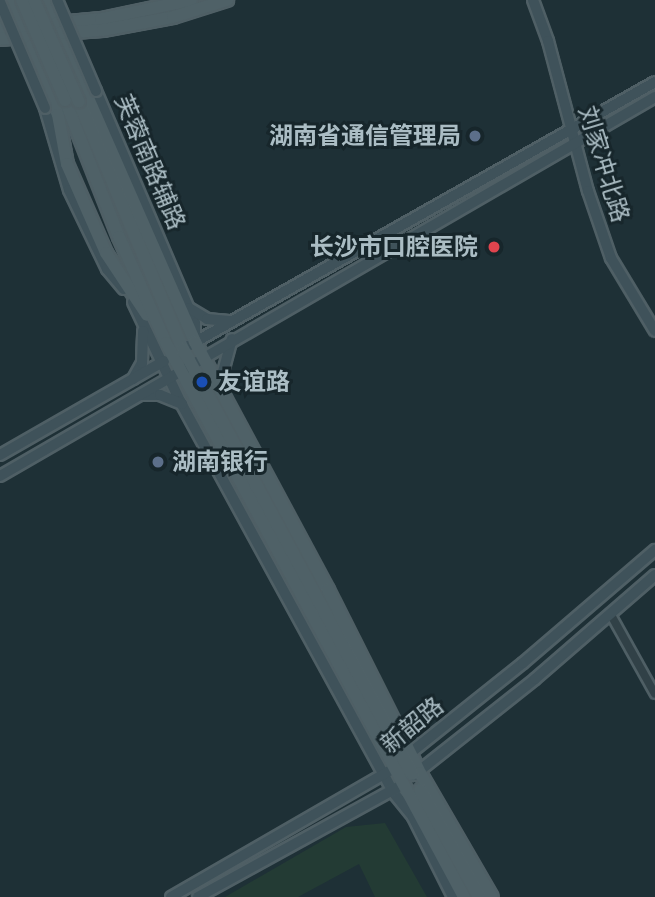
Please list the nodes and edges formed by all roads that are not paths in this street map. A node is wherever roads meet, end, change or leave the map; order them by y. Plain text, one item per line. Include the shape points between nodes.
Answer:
1 (9, 0) edge
2 (22, 0) edge
3 (34, 0) edge
4 (45, 0) edge
5 (57, 0) edge
6 (191, 0) edge
7 (227, 0) edge
8 (536, 0) edge
9 (0, 2) edge
10 (0, 28) edge
11 (57, 28) junction
12 (23, 31) junction
13 (0, 39) edge
14 (655, 82) edge
15 (655, 97) edge
16 (72, 101) junction
17 (575, 135) junction
18 (114, 266) junction
19 (151, 273) junction
20 (169, 284) junction
21 (182, 292) junction
22 (130, 295) junction
23 (189, 308) junction
24 (655, 317) edge
25 (142, 321) junction
26 (232, 321) junction
27 (655, 331) edge
28 (232, 339) junction
29 (195, 342) junction
30 (166, 343) junction
31 (178, 353) junction
32 (203, 356) junction
33 (161, 363) junction
34 (186, 367) junction
35 (169, 377) junction
36 (133, 379) junction
37 (222, 393) junction
38 (138, 396) junction
39 (182, 404) junction
40 (0, 455) edge
41 (0, 476) edge
42 (655, 550) edge
43 (655, 575) edge
44 (611, 615) junction
45 (655, 694) edge
46 (398, 763) junction
47 (407, 781) junction
48 (171, 897) edge
49 (198, 897) edge
50 (453, 897) edge
51 (464, 897) edge
52 (479, 897) edge
53 (492, 897) edge

1 - 12 main road
2 - 16 main road, bridge
3 - 16 main road, bridge
4 - 11 main road
5 - 21 main road, 芙蓉南路辅路, bridge
6 - 11 main road
7 - 11 main road via 173,17 103,30
8 - 17 main road, 刘家冲北路
9 - 22 main road, bridge via 45,108 69,190 107,269
10 - 12 main road
11 - 12 main road
11 - 20 main road
12 - 13 main road
12 - 18 main road via 58,115 68,164
14 - 17 main road
15 - 17 main road
16 - 19 main road
16 - 30 main road via 118,237
17 - 24 main road, 刘家冲北路 via 618,255
17 - 26 main road
17 - 27 main road, 刘家冲北路 via 611,258
17 - 28 main road
18 - 22 main road
18 - 30 main road
19 - 20 main road
19 - 31 main road
20 - 21 main road
20 - 29 main road
21 - 23 main road, 芙蓉南路辅路
22 - 25 main road
23 - 26 main road via 208,319
23 - 29 main road, 芙蓉南路辅路
25 - 33 main road
25 - 36 main road via 142,363
26 - 29 main road
28 - 32 main road
28 - 37 main road via 222,372
29 - 31 main road
29 - 32 main road
30 - 31 main road
31 - 33 main road
31 - 34 main road
32 - 34 main road
32 - 37 main road
33 - 35 main road
33 - 36 main road
34 - 35 main road
34 - 46 main road
35 - 38 main road
35 - 39 main road
36 - 40 main road
37 - 46 main road
38 - 39 main road via 160,395
38 - 41 main road
39 - 46 main road
42 - 46 main road, 新韶路
43 - 44 main road, 新韶路
44 - 45 street
44 - 47 main road, 新韶路
46 - 47 main road
46 - 47 main road
46 - 48 main road, 新韶路
47 - 49 main road, 新韶路
47 - 50 main road via 413,817
47 - 51 main road
47 - 52 main road
47 - 53 main road

